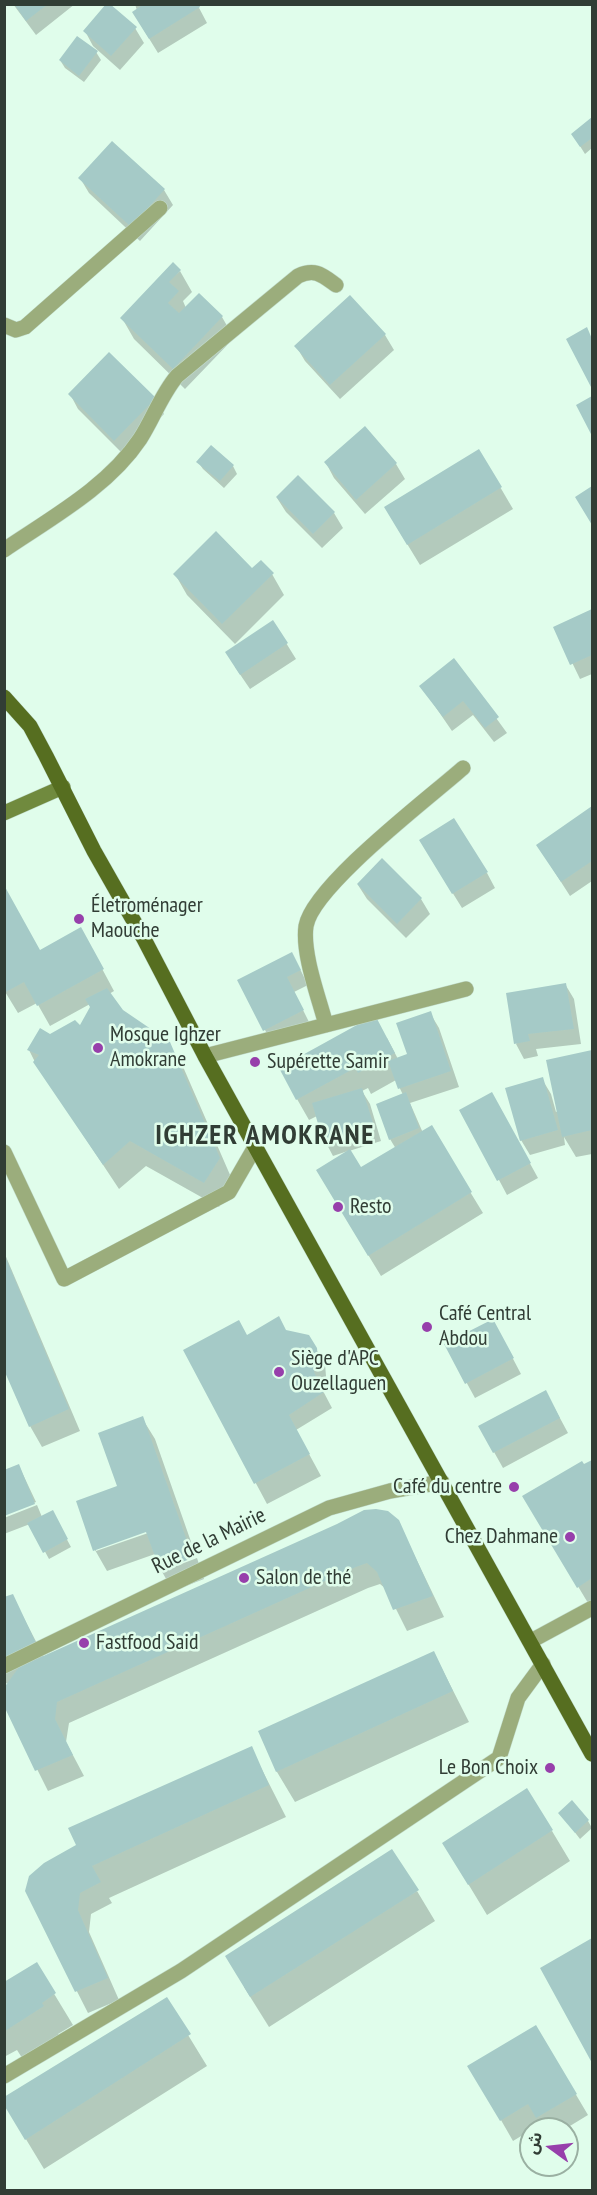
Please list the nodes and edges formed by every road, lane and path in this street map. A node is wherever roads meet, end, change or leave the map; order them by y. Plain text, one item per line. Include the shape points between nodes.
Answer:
1 (160, 208) dead end
2 (336, 285) dead end
3 (4, 325) edge
4 (4, 550) edge
5 (4, 697) edge
6 (463, 768) dead end
7 (63, 787) junction
8 (4, 813) edge
9 (466, 989) dead end
10 (326, 1025) junction
11 (205, 1056) junction
12 (255, 1147) junction
13 (4, 1152) edge
14 (442, 1482) junction
15 (592, 1608) edge
16 (531, 1641) junction
17 (543, 1664) junction
18 (4, 1666) edge
19 (592, 1754) edge
20 (4, 2076) edge

1 - 3 street via 25,327 16,330
2 - 4 street via 319,272 298,276 177,376 139,440 118,466
5 - 7 main road via 30,726
6 - 10 street via 330,884 311,911 306,928 308,953
7 - 8 main road
7 - 11 main road
9 - 10 street
10 - 11 street
11 - 12 main road
12 - 13 street via 229,1192 64,1279
12 - 14 main road
14 - 16 main road
14 - 18 street, Rue de la Mairie via 329,1508
15 - 16 street
16 - 17 main road
17 - 19 main road
17 - 20 street via 518,1698 499,1758 181,1971

